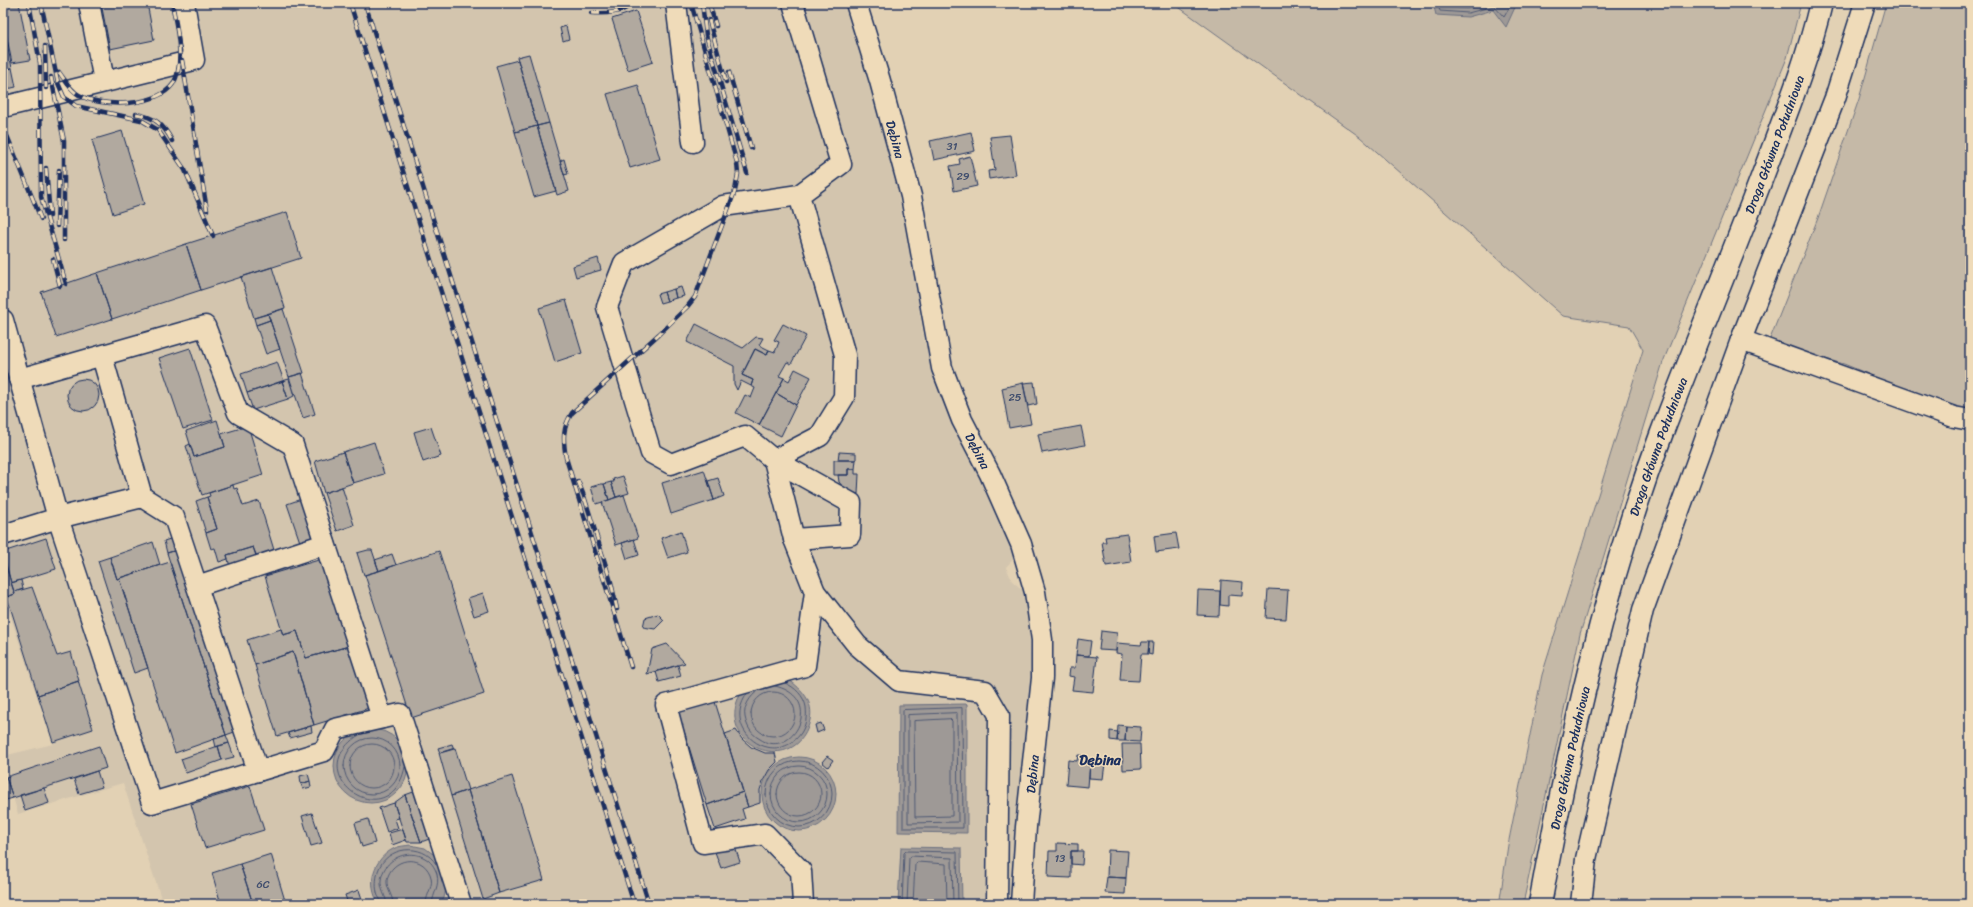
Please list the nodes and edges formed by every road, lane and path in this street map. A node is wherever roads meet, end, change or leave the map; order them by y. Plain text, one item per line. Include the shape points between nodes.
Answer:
1 (89, 3) edge
2 (184, 3) edge
3 (676, 3) edge
4 (793, 3) edge
5 (856, 3) edge
6 (1821, 3) edge
7 (1865, 3) edge
8 (104, 81) junction
9 (3, 107) edge
10 (693, 142) dead end
11 (798, 194) junction
12 (3, 320) edge
13 (1741, 340) junction
14 (102, 356) junction
15 (19, 379) junction
16 (1970, 420) edge
17 (774, 460) junction
18 (142, 497) junction
19 (58, 518) junction
20 (3, 535) edge
21 (794, 539) junction
22 (325, 544) junction
23 (197, 586) junction
24 (815, 592) junction
25 (382, 718) junction
26 (258, 771) junction
27 (461, 904) edge
28 (803, 904) edge
29 (998, 904) edge
30 (1021, 904) edge
31 (1540, 904) edge
32 (1581, 904) edge

1 - 8 street
2 - 8 street via 194,60
3 - 10 street
4 - 11 street via 841,164
5 - 30 street, Dębina via 911,196 942,368 962,420 1022,544 1035,592 1042,640 1042,678 1026,827
6 - 31 main road, Droga Główna Południowa via 1793,95 1660,437 1618,565 1580,703
7 - 13 street via 1835,98
8 - 9 street
11 - 17 street via 845,355 844,397 820,436
11 - 17 street via 723,206 624,264 607,307 651,453 671,464 745,436
12 - 15 street
13 - 16 street
13 - 32 street via 1643,610 1586,859
14 - 15 street
14 - 18 street
14 - 22 street via 205,326 238,413 293,445
15 - 19 street
17 - 21 street
17 - 21 street via 851,503 850,535
18 - 19 street
18 - 23 street via 174,517
19 - 20 street
19 - 26 street via 152,803
21 - 24 street
22 - 23 street
22 - 25 street
23 - 26 street
24 - 28 street via 805,666 666,705 703,843 765,834 801,871
24 - 29 street via 857,645 899,681 985,691 999,715
25 - 26 street via 335,729 324,751
25 - 27 street via 400,714

